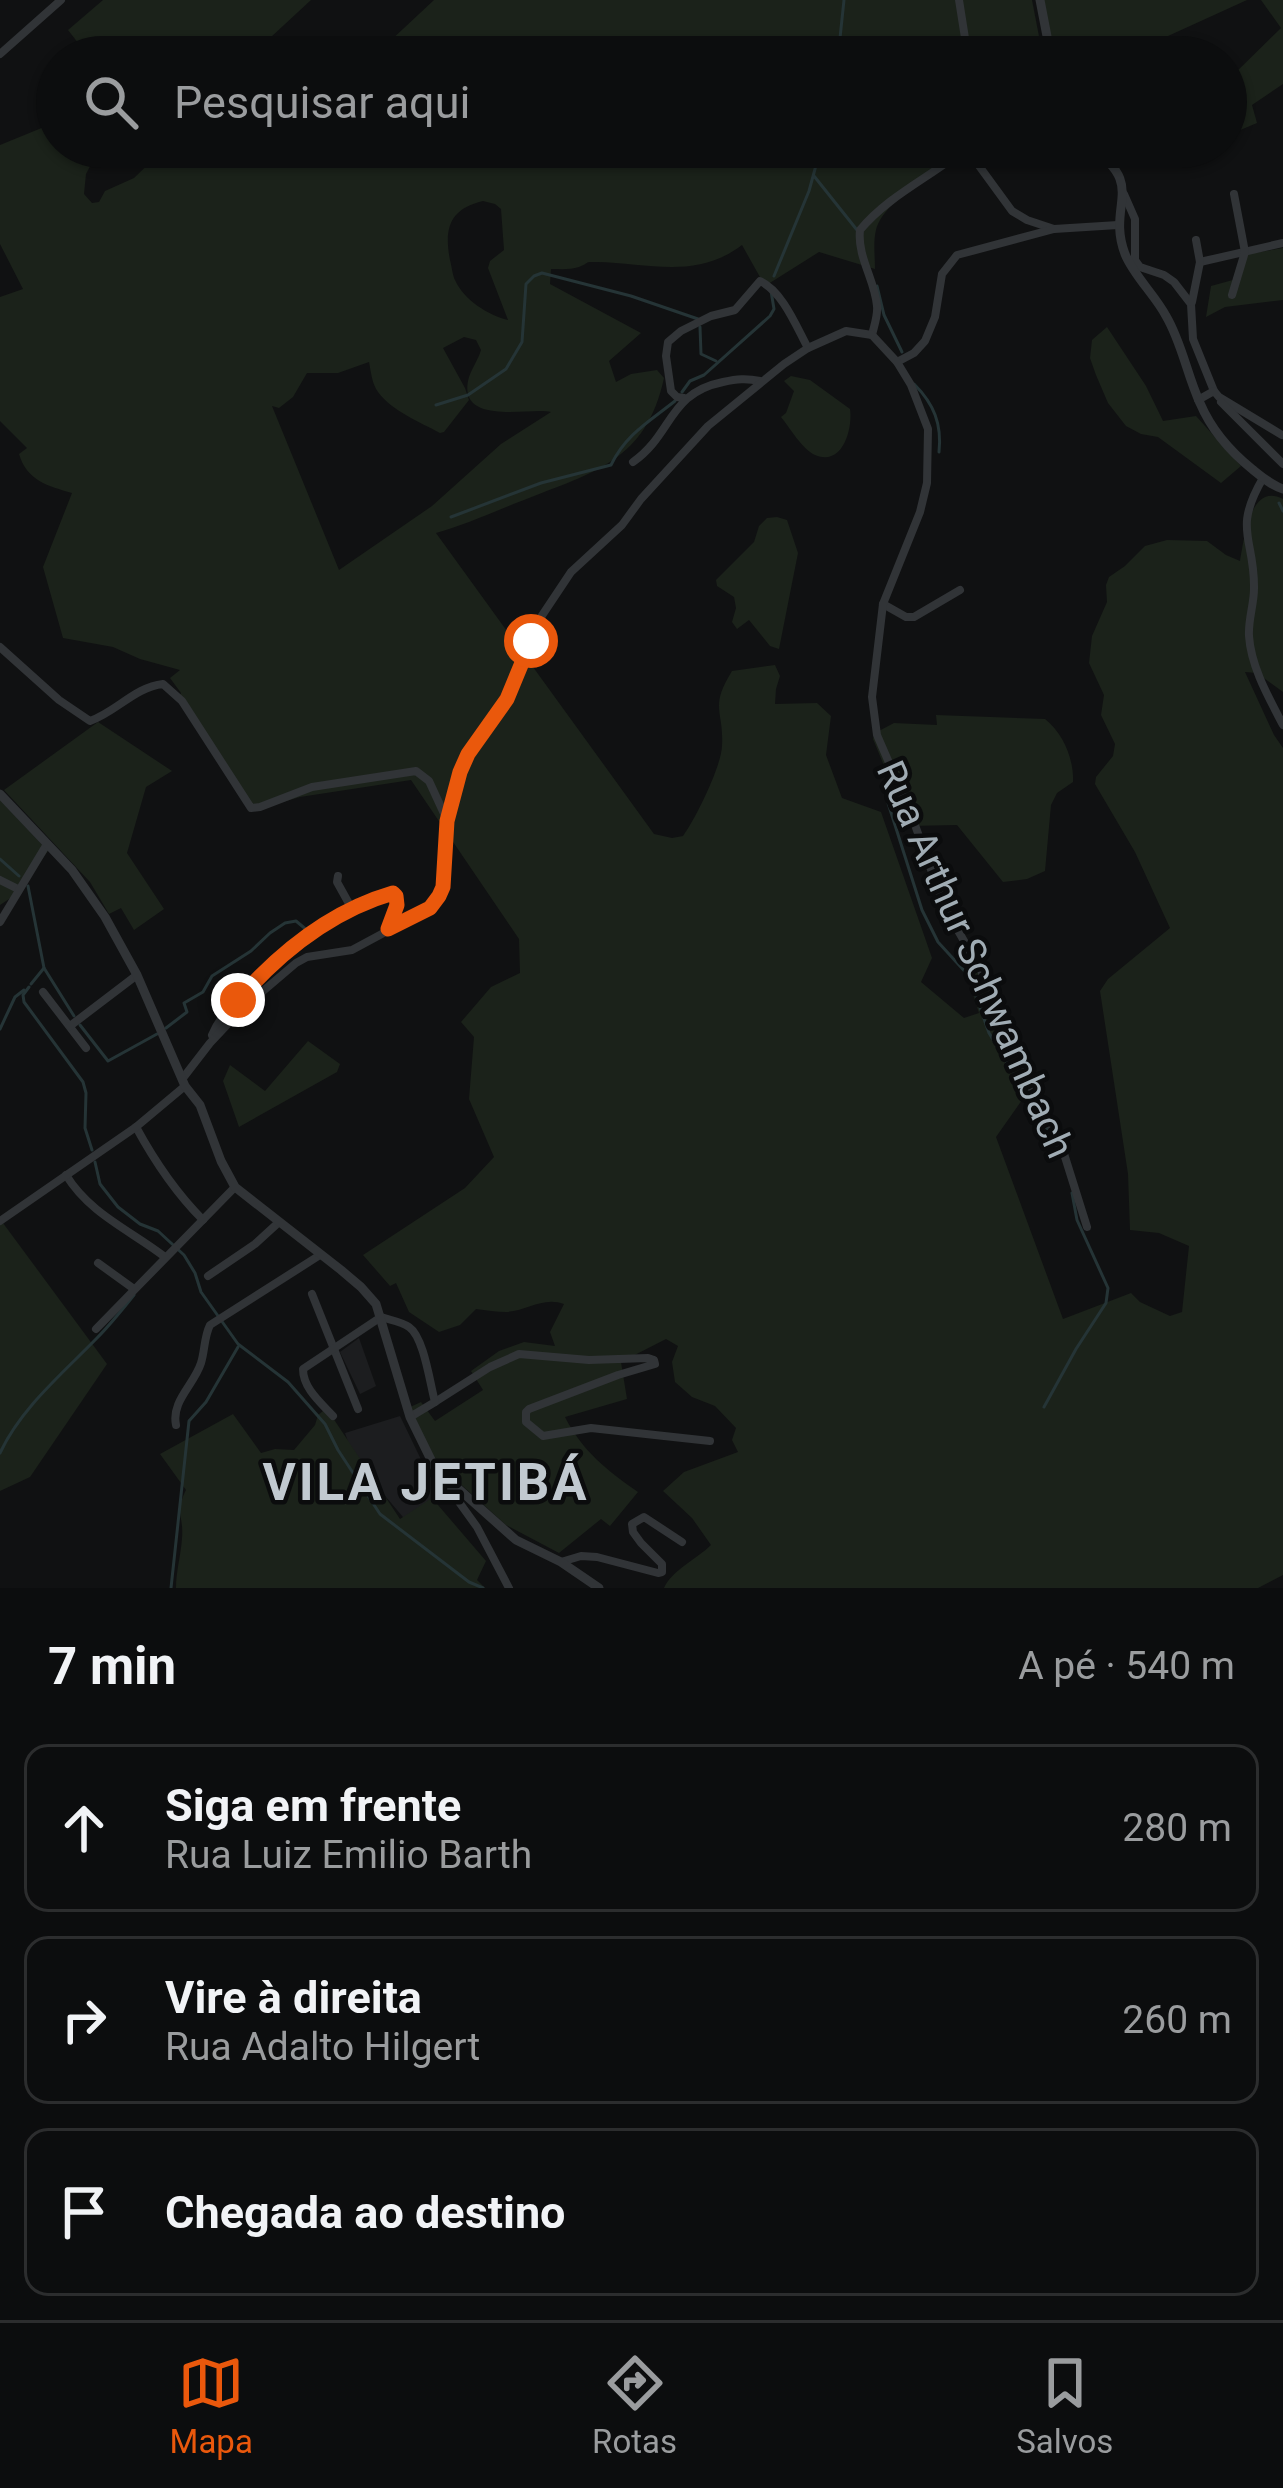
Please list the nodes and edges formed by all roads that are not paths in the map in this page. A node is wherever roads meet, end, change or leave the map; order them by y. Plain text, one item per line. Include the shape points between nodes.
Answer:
1 (62, 0) edge
2 (959, 0) edge
3 (1040, 0) edge
4 (965, 36) edge
5 (1047, 36) edge
6 (0, 54) edge
7 (941, 168) edge
8 (981, 168) edge
9 (1116, 168) edge
10 (1124, 194) junction
11 (1234, 194) dead end
12 (1118, 225) junction
13 (1054, 229) junction
14 (1196, 240) dead end
15 (1283, 243) edge
16 (1245, 251) junction
17 (1200, 262) junction
18 (1232, 295) dead end
19 (1191, 304) junction
20 (872, 335) junction
21 (808, 348) junction
22 (897, 362) junction
23 (762, 382) junction
24 (1216, 394) junction
25 (684, 398) junction
26 (1198, 400) junction
27 (1282, 435) edge
28 (633, 462) dead end
29 (1283, 464) edge
30 (1263, 478) junction
31 (1283, 489) edge
32 (960, 590) dead end
33 (883, 604) junction
34 (0, 647) edge
35 (1283, 725) edge
36 (0, 794) edge
37 (447, 821) junction
38 (46, 844) junction
39 (338, 876) dead end
40 (0, 880) edge
41 (18, 889) junction
42 (352, 909) junction
43 (0, 922) edge
44 (388, 929) junction
45 (136, 975) junction
46 (43, 992) dead end
47 (70, 1026) junction
48 (210, 1043) junction
49 (86, 1048) dead end
50 (184, 1082) junction
51 (136, 1127) junction
52 (66, 1175) junction
53 (235, 1187) junction
54 (203, 1220) junction
55 (0, 1221) edge
56 (278, 1222) junction
57 (1087, 1227) dead end
58 (320, 1255) junction
59 (165, 1257) junction
60 (98, 1264) dead end
61 (208, 1276) dead end
62 (134, 1289) junction
63 (312, 1294) dead end
64 (381, 1317) junction
65 (96, 1329) dead end
66 (334, 1348) junction
67 (435, 1402) junction
68 (358, 1409) dead end
69 (333, 1416) dead end
70 (410, 1417) junction
71 (176, 1425) dead end
72 (710, 1441) dead end
73 (435, 1468) junction
74 (682, 1542) dead end
75 (561, 1562) junction
76 (509, 1588) edge
77 (599, 1588) edge

1 - 6 street
2 - 4 street
3 - 5 street
7 - 20 street via 860,230 878,309
8 - 13 street via 1012,211
9 - 10 street
10 - 12 street
10 - 19 street via 1140,267 1164,275
11 - 16 street
12 - 13 street
12 - 26 street via 1127,259 1168,317
13 - 22 street via 957,254 943,274 926,341
14 - 17 street
15 - 16 street
16 - 17 street
16 - 18 street
17 - 19 street
19 - 24 street via 1192,339
20 - 21 street via 846,332
20 - 22 street, Rua Arthur Schwambach
21 - 23 street
21 - 25 street via 760,281 735,310 668,343 671,392
22 - 33 street, Rua Arthur Schwambach via 928,429 927,483
23 - 25 street via 713,384
23 - 37 street via 685,448 618,530 571,572 541,617 507,699 468,754
24 - 26 street
24 - 27 street
24 - 29 street
25 - 28 street
26 - 30 street via 1236,456
30 - 31 street
30 - 35 street via 1245,532 1254,593 1249,640
32 - 33 street via 914,617
33 - 57 street, Rua Arthur Schwambach via 872,697 877,735 944,906 996,997 1060,1142
34 - 37 street via 90,721 150,686 166,686 251,808 312,787 416,771
36 - 38 street
37 - 44 street via 439,896
38 - 41 street
38 - 45 street via 87,888
39 - 42 street
40 - 41 street
41 - 43 street
42 - 44 street via 393,893
42 - 48 street via 267,968 226,1010
44 - 48 street via 352,950 296,963
45 - 47 street
45 - 50 street
46 - 47 street
47 - 49 street
48 - 50 street
50 - 51 street
50 - 53 street
51 - 52 street
51 - 54 street via 161,1172
52 - 55 street
52 - 59 street via 92,1208
53 - 54 street
53 - 56 street
54 - 59 street
56 - 58 street
56 - 61 street
58 - 64 street via 370,1296
58 - 71 street via 210,1325 200,1366 174,1412
59 - 62 street
60 - 62 street
62 - 65 street
63 - 66 street
64 - 66 street
64 - 67 street via 418,1336
64 - 70 street
66 - 68 street
66 - 69 street via 302,1373
67 - 70 street
67 - 72 street via 518,1354 648,1358 655,1364 530,1409 526,1422 543,1436 591,1428
70 - 73 street
73 - 75 street via 516,1540
73 - 76 street
74 - 75 street via 644,1517 633,1532 662,1572 597,1557
75 - 77 street

